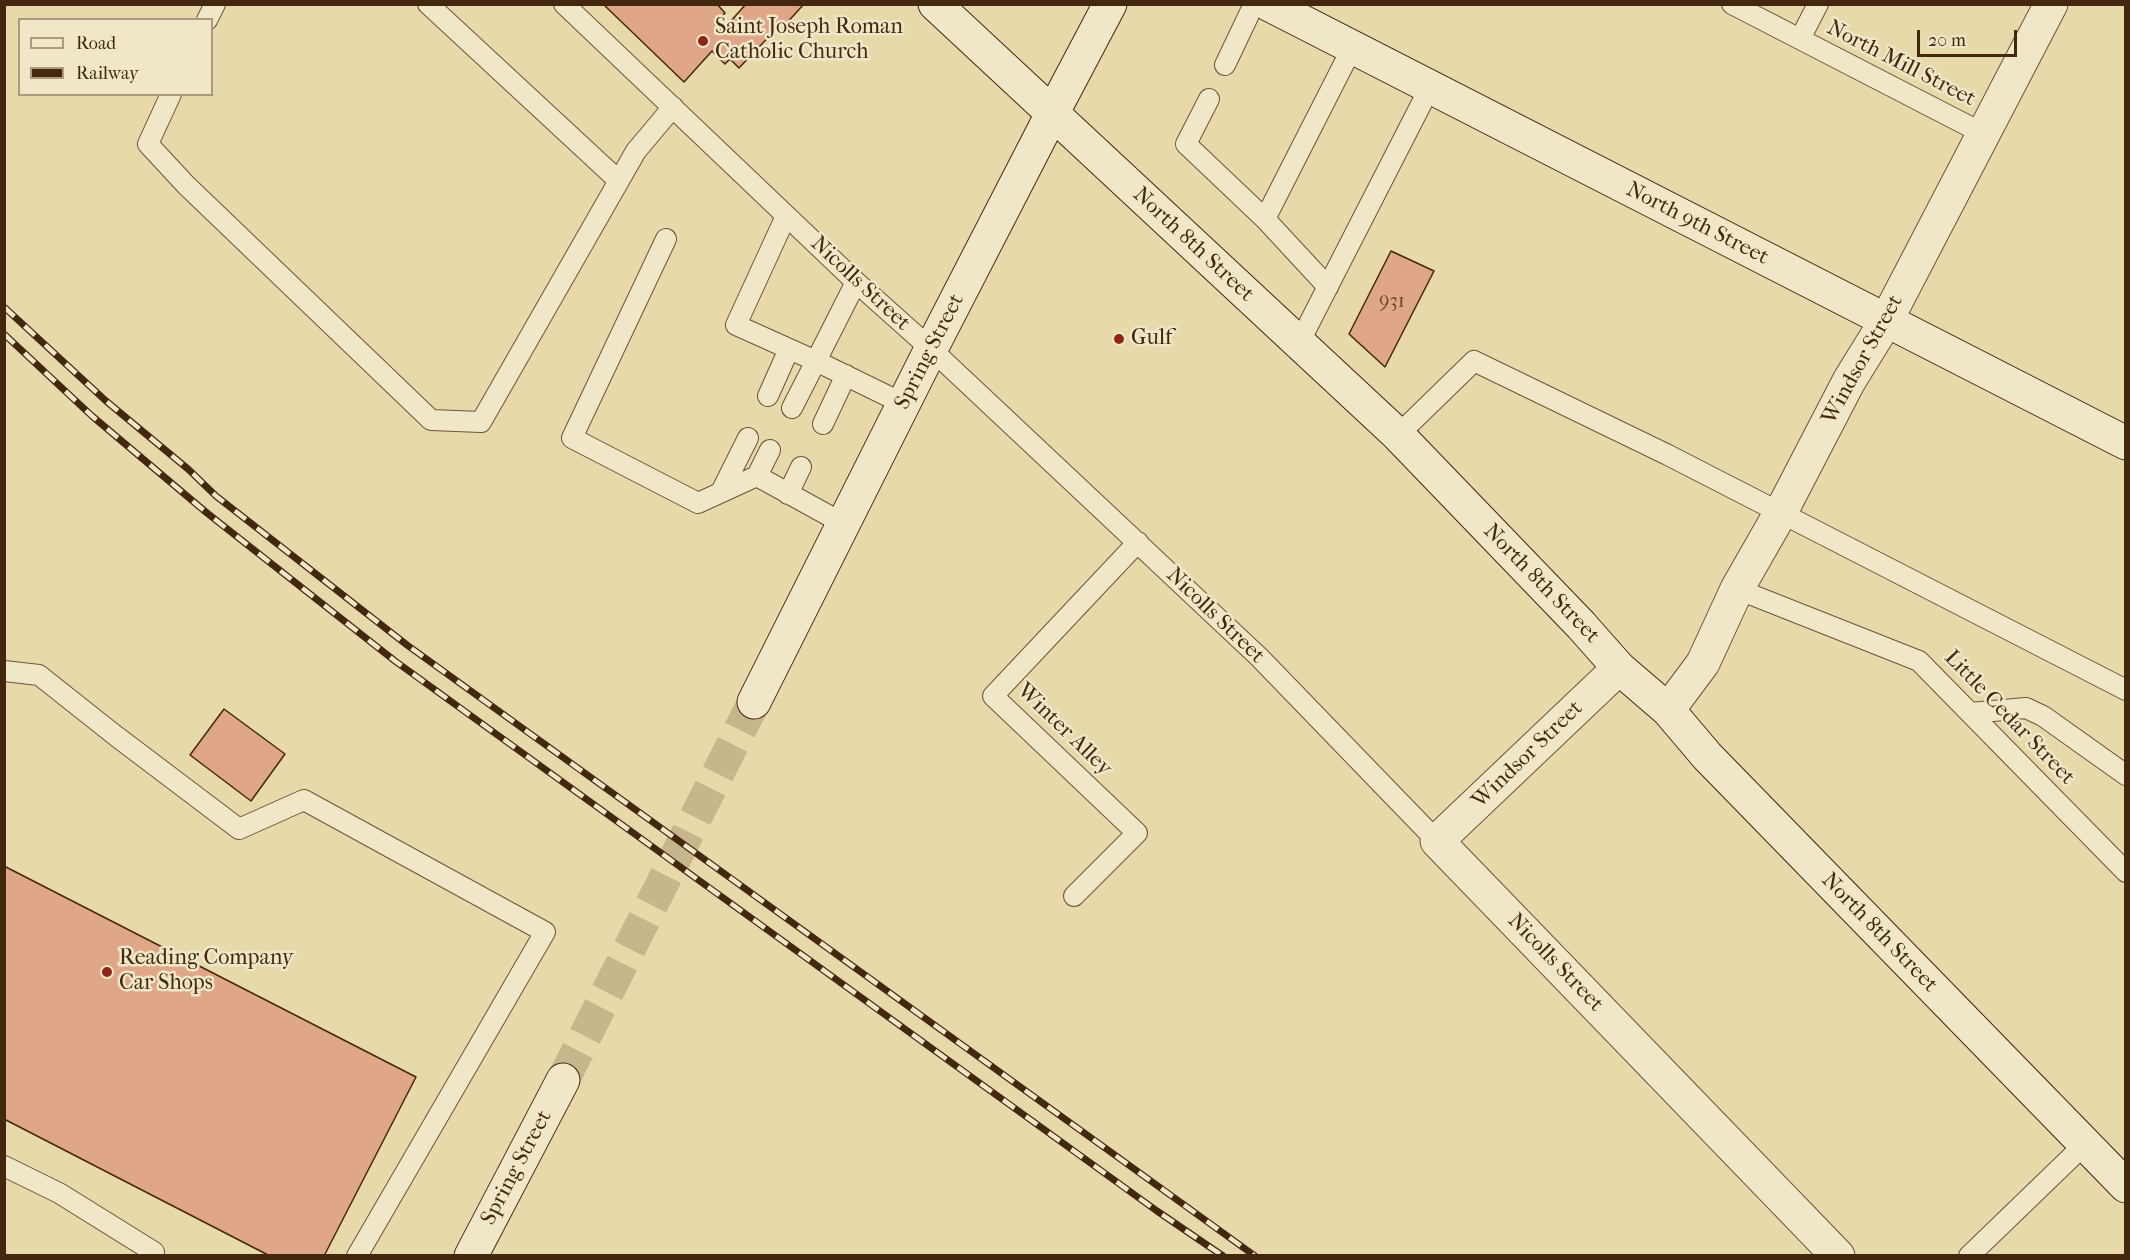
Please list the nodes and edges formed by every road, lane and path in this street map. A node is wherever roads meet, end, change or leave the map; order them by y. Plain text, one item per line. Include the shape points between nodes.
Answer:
1 (215, 4) edge
2 (428, 4) edge
3 (564, 4) edge
4 (935, 4) edge
5 (1110, 4) edge
6 (1254, 4) edge
7 (1268, 4) edge
8 (1732, 4) edge
9 (1818, 4) edge
10 (2051, 4) edge
11 (208, 18) edge
12 (1800, 39) junction
13 (1352, 48) junction
14 (1225, 65) dead end
15 (1430, 87) junction
16 (170, 96) edge
17 (1209, 99) dead end
18 (673, 107) junction
19 (1052, 114) junction
20 (1984, 134) junction
21 (619, 181) junction
22 (786, 216) junction
23 (1265, 219) junction
24 (666, 239) dead end
25 (856, 282) junction
26 (1328, 287) junction
27 (1886, 321) junction
28 (1299, 343) junction
29 (789, 349) junction
30 (931, 349) junction
31 (816, 361) junction
32 (846, 375) junction
33 (768, 396) dead end
34 (904, 404) junction
35 (792, 408) dead end
36 (823, 424) dead end
37 (1398, 435) junction
38 (748, 438) dead end
39 (2126, 443) edge
40 (770, 450) dead end
41 (801, 467) dead end
42 (757, 476) junction
43 (721, 492) junction
44 (788, 494) junction
45 (1781, 512) junction
46 (844, 524) junction
47 (1138, 542) junction
48 (1737, 588) junction
49 (1619, 668) junction
50 (4, 671) edge
51 (2126, 690) edge
52 (754, 702) tunnel mouth
53 (1668, 710) junction
54 (1970, 712) junction
55 (2126, 775) edge
56 (1437, 841) junction
57 (2126, 872) edge
58 (1074, 896) dead end
59 (562, 1080) tunnel mouth
60 (2085, 1144) junction
61 (4, 1166) edge
62 (2126, 1186) edge
63 (152, 1256) edge
64 (357, 1256) edge
65 (471, 1256) edge
66 (1838, 1256) edge
67 (1969, 1256) edge

1 - 11 lane
2 - 21 lane
3 - 18 lane, Nicolls Street
4 - 19 main road, North 8th Street
5 - 19 main road, Spring Street
6 - 14 lane
7 - 13 main road, North 9th Street
8 - 12 lane, North Mill Street
9 - 12 lane
10 - 20 main road, Windsor Street
12 - 20 lane, North Mill Street
13 - 15 main road, North 9th Street
13 - 23 lane
15 - 26 lane
15 - 27 main road, North 9th Street
16 - 21 lane via 148,144 431,420 481,422
17 - 23 lane via 1186,144
18 - 21 lane via 636,151
18 - 22 lane, Nicolls Street
19 - 28 main road, North 8th Street
19 - 30 main road, Spring Street
20 - 27 main road, Windsor Street
22 - 25 lane, Nicolls Street
22 - 29 lane via 736,325
23 - 26 lane
24 - 43 lane via 572,438 698,503
25 - 30 lane, Nicolls Street
25 - 31 lane
26 - 28 lane
27 - 39 main road, North 9th Street
27 - 45 main road, Windsor Street via 1849,381
28 - 37 main road, North 8th Street
29 - 31 lane
29 - 33 lane
30 - 34 main road, Spring Street
30 - 47 lane, Nicolls Street
31 - 32 lane
31 - 35 lane
32 - 34 lane
32 - 36 lane
34 - 46 main road, Spring Street
37 - 45 lane via 1474,361
37 - 49 main road, North 8th Street
38 - 43 lane
40 - 42 lane
41 - 44 lane
42 - 43 lane
42 - 44 lane
44 - 46 lane
45 - 48 main road, Windsor Street
45 - 51 lane
46 - 52 main road, Spring Street
47 - 56 lane, Nicolls Street via 1259,657
47 - 58 lane, Winter Alley via 993,696 1137,833
48 - 53 main road, Windsor Street via 1703,663
48 - 54 lane, Little Cedar Street via 1919,661
49 - 53 main road, North 8th Street
49 - 56 main road, Windsor Street
50 - 64 lane via 39,675 239,829 304,800 544,932
53 - 60 main road, North 8th Street via 1715,764
54 - 55 lane via 2026,708
54 - 57 lane, Little Cedar Street
56 - 66 main road, Nicolls Street
59 - 65 main road, Spring Street
60 - 62 main road, North 8th Street
60 - 67 lane
61 - 63 lane via 58,1193 154,1252

